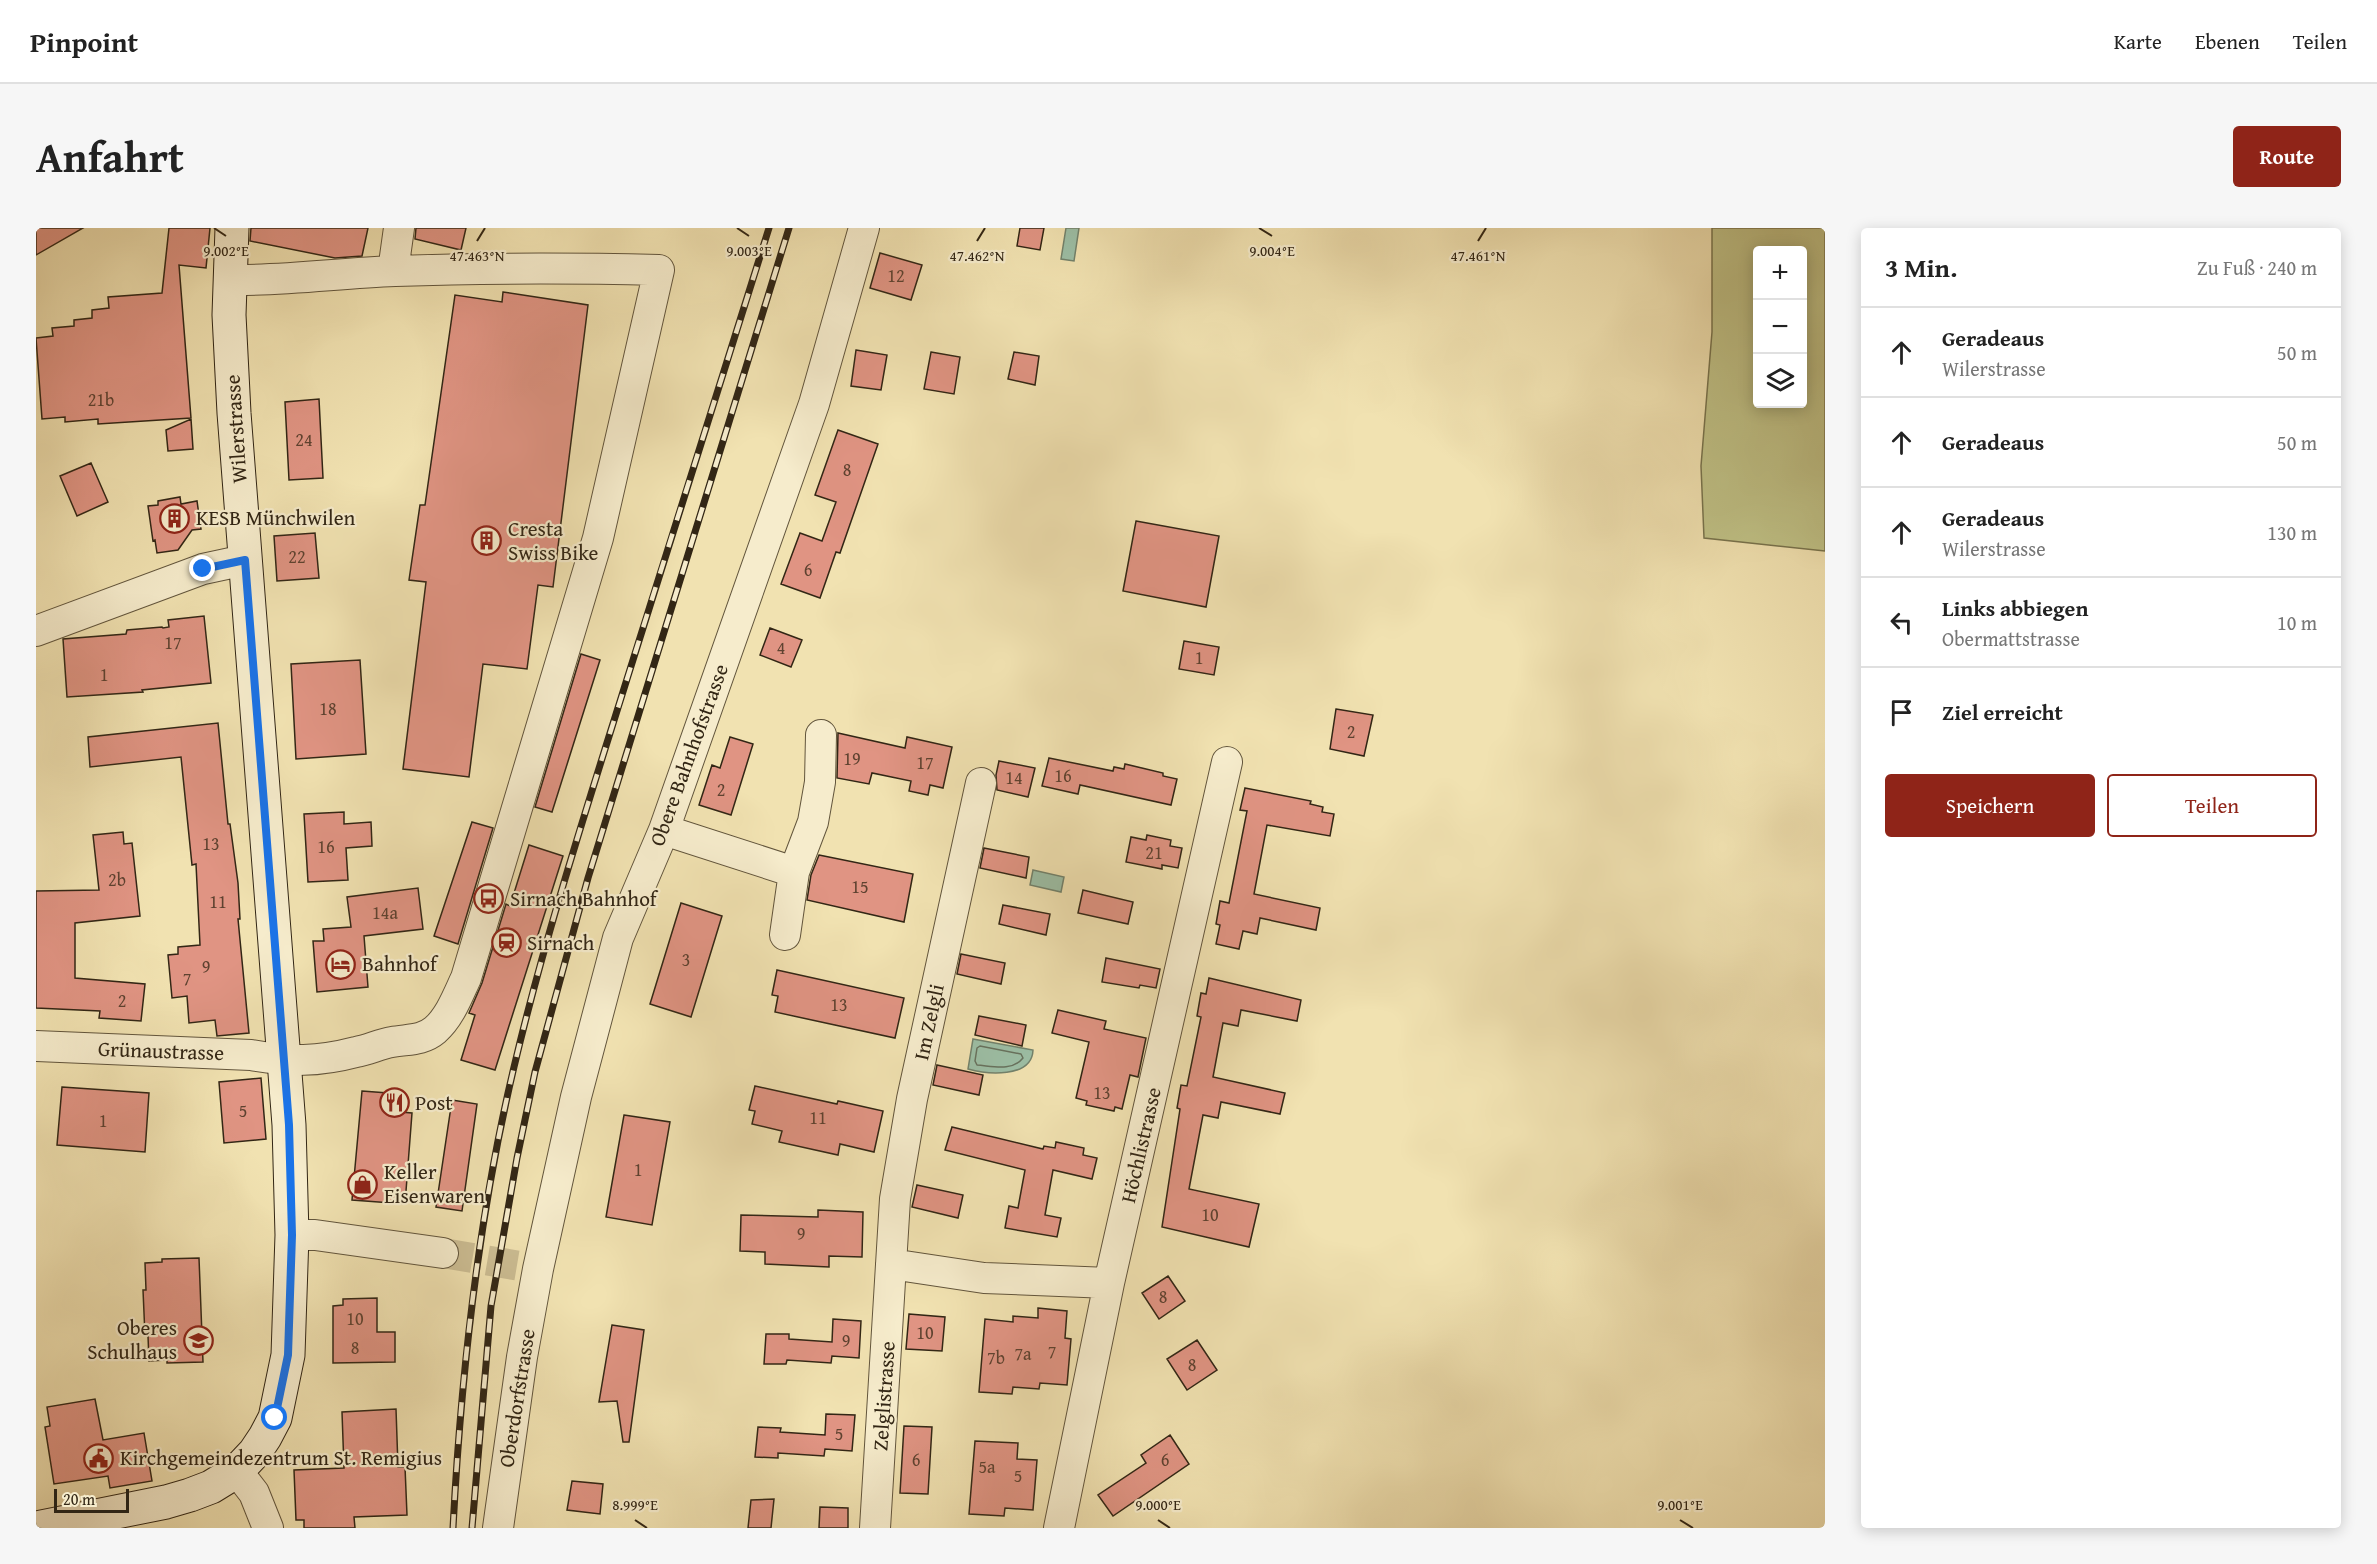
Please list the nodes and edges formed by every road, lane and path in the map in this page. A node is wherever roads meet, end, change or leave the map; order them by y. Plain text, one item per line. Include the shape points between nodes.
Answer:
1 (232, 228) edge
2 (399, 228) edge
3 (864, 228) edge
4 (393, 271) junction
5 (230, 280) junction
6 (245, 560) junction
7 (36, 631) edge
8 (821, 735) dead end
9 (1227, 762) dead end
10 (981, 783) dead end
11 (664, 830) junction
12 (794, 872) junction
13 (785, 935) dead end
14 (36, 1046) edge
15 (285, 1061) junction
16 (292, 1235) junction
17 (443, 1253) tunnel mouth
18 (891, 1264) junction
19 (529, 1268) joint
20 (1109, 1283) junction
21 (237, 1471) junction
22 (37, 1528) edge
23 (268, 1528) edge
24 (498, 1528) edge
25 (875, 1528) edge
26 (1059, 1528) edge

1 - 5 main road, Wilerstrasse
2 - 4 street
3 - 11 street, Obere Bahnhofstrasse via 814,404
4 - 5 street
4 - 15 street, Grünaustrasse via 548,267 659,270 598,538 458,995 443,1022 419,1039 390,1042 333,1058
5 - 6 main road, Wilerstrasse via 233,402
6 - 7 street via 203,569
6 - 15 main road, Wilerstrasse
8 - 12 street via 820,782 813,822
9 - 20 street, Höchlistrasse
10 - 18 street, Im Zelgli via 912,1099 895,1199
11 - 12 street
11 - 19 street, Obere Bahnhofstrasse via 618,938
12 - 13 street
14 - 15 street, Grünaustrasse via 251,1055
15 - 16 main road, Wilerstrasse
16 - 17 street
16 - 21 main road via 288,1355 280,1397 265,1437
18 - 20 street via 984,1278
18 - 25 street, Zelglistrasse
19 - 24 street, Oberdorfstrasse via 522,1357
20 - 26 street, Höchlistrasse
21 - 22 main road via 211,1487 174,1500
21 - 23 street via 254,1493

